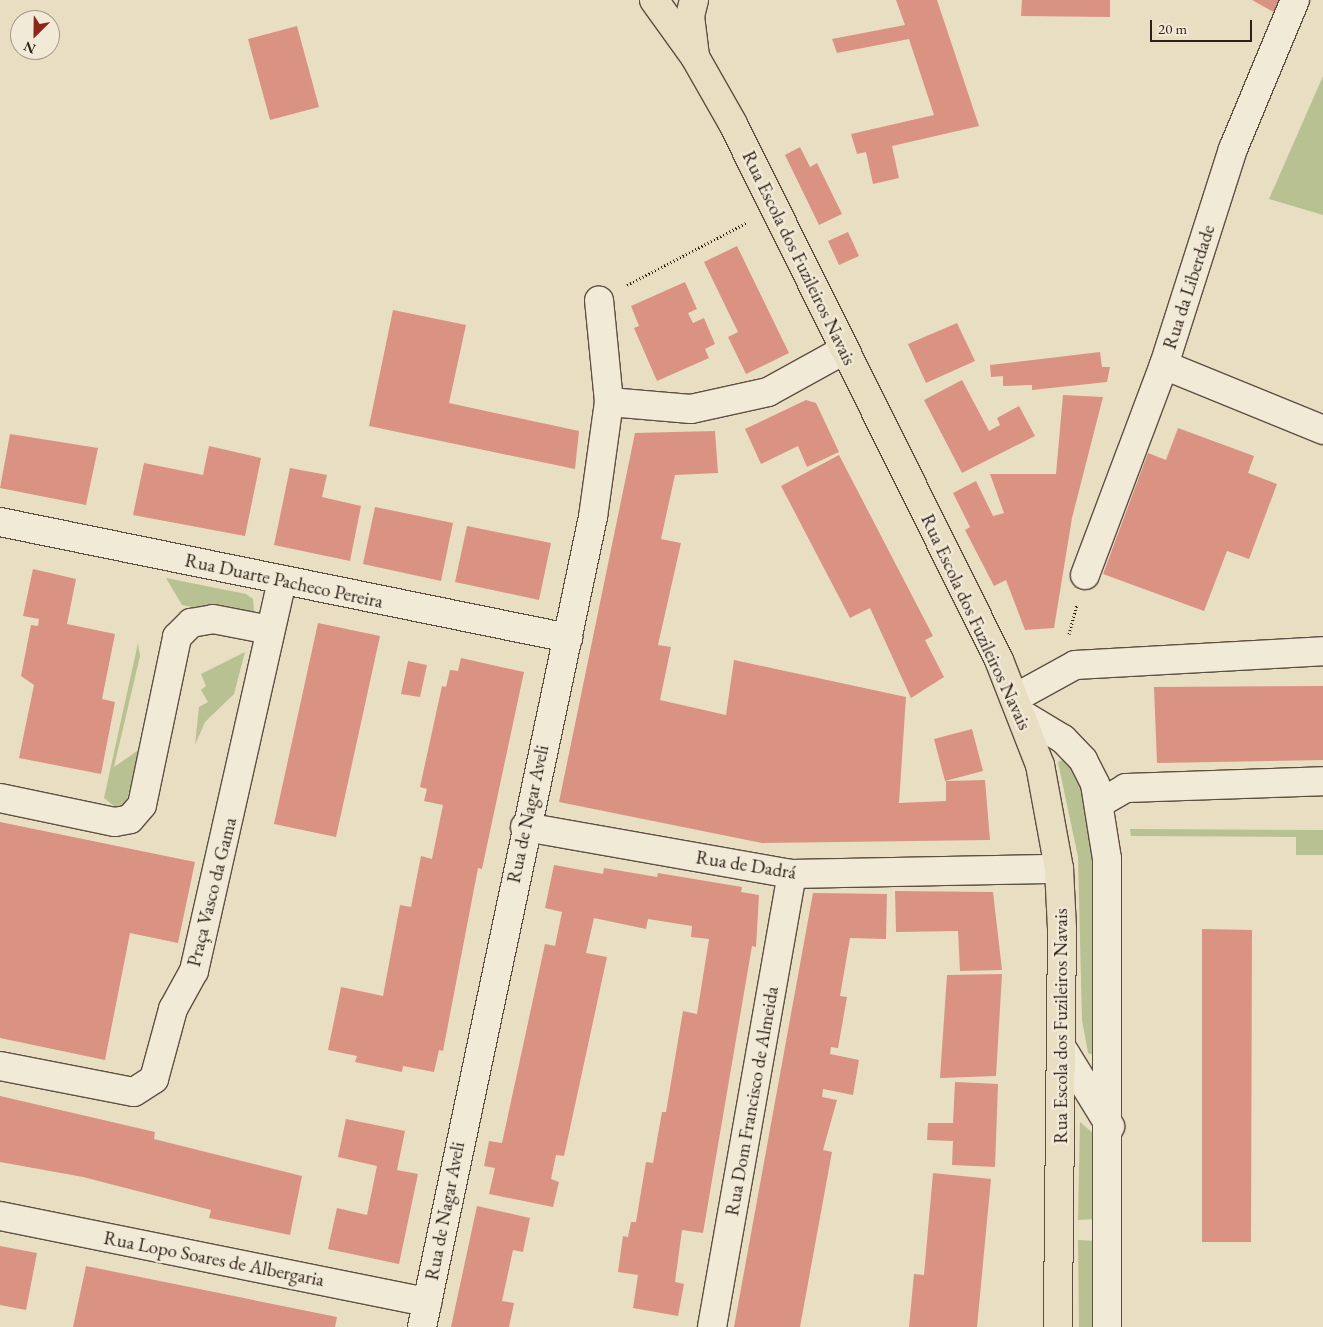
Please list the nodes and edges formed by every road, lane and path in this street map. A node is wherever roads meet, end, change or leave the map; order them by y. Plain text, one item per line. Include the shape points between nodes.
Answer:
1 (654, 0) edge
2 (694, 0) edge
3 (1295, 0) edge
4 (695, 57) junction
5 (772, 209) junction
6 (600, 300) joint
7 (844, 350) junction
8 (1164, 365) junction
9 (609, 402) junction
10 (1323, 430) edge
11 (1, 530) edge
12 (1085, 574) joint
13 (282, 580) junction
14 (270, 630) junction
15 (568, 638) junction
16 (1066, 645) dead end
17 (1323, 651) edge
18 (1019, 706) junction
19 (1323, 781) edge
20 (0, 798) edge
21 (1100, 803) junction
22 (525, 827) junction
23 (1059, 869) junction
24 (792, 874) junction
25 (1062, 1048) junction
26 (0, 1066) edge
27 (1110, 1126) junction
28 (0, 1216) edge
29 (425, 1315) edge
30 (712, 1327) edge
31 (1058, 1327) edge
32 (1107, 1327) edge

1 - 4 main road, Rua Escola dos Fuzileiros Navais
2 - 4 main road, Rua Escola dos Fuzileiros Navais via 690,16
3 - 8 street, Rua da Liberdade via 1233,149
4 - 5 main road, Rua Escola dos Fuzileiros Navais
5 - 6 path
5 - 7 main road, Rua Escola dos Fuzileiros Navais
6 - 9 street, Rua de Nagar Aveli
7 - 9 street via 768,392 691,409
7 - 18 main road, Rua Escola dos Fuzileiros Navais
8 - 10 street
8 - 12 street, Rua da Liberdade
9 - 15 street, Rua de Nagar Aveli
11 - 13 street, Rua Duarte Pacheco Pereira
12 - 16 path
13 - 14 street, Praça Vasco da Gama
13 - 15 street, Rua Duarte Pacheco Pereira
14 - 20 street via 213,619 191,623 177,637 142,805 130,819 115,822
14 - 26 street, Praça Vasco da Gama via 194,971 173,1009 154,1079 134,1092
15 - 22 street, Rua de Nagar Aveli
17 - 18 street via 1075,665
18 - 21 street via 1063,739 1083,760
18 - 23 main road, Rua Escola dos Fuzileiros Navais via 1052,814
19 - 21 street via 1126,788
21 - 27 street via 1107,859
22 - 24 street, Rua de Dadrá
22 - 29 street, Rua de Nagar Aveli
23 - 24 street, Rua de Dadrá
23 - 25 main road, Rua Escola dos Fuzileiros Navais
24 - 30 street, Rua Dom Francisco de Almeida
25 - 27 street
25 - 31 main road, Rua Escola dos Fuzileiros Navais
27 - 32 street
28 - 29 street, Rua Lopo Soares de Albergaria

